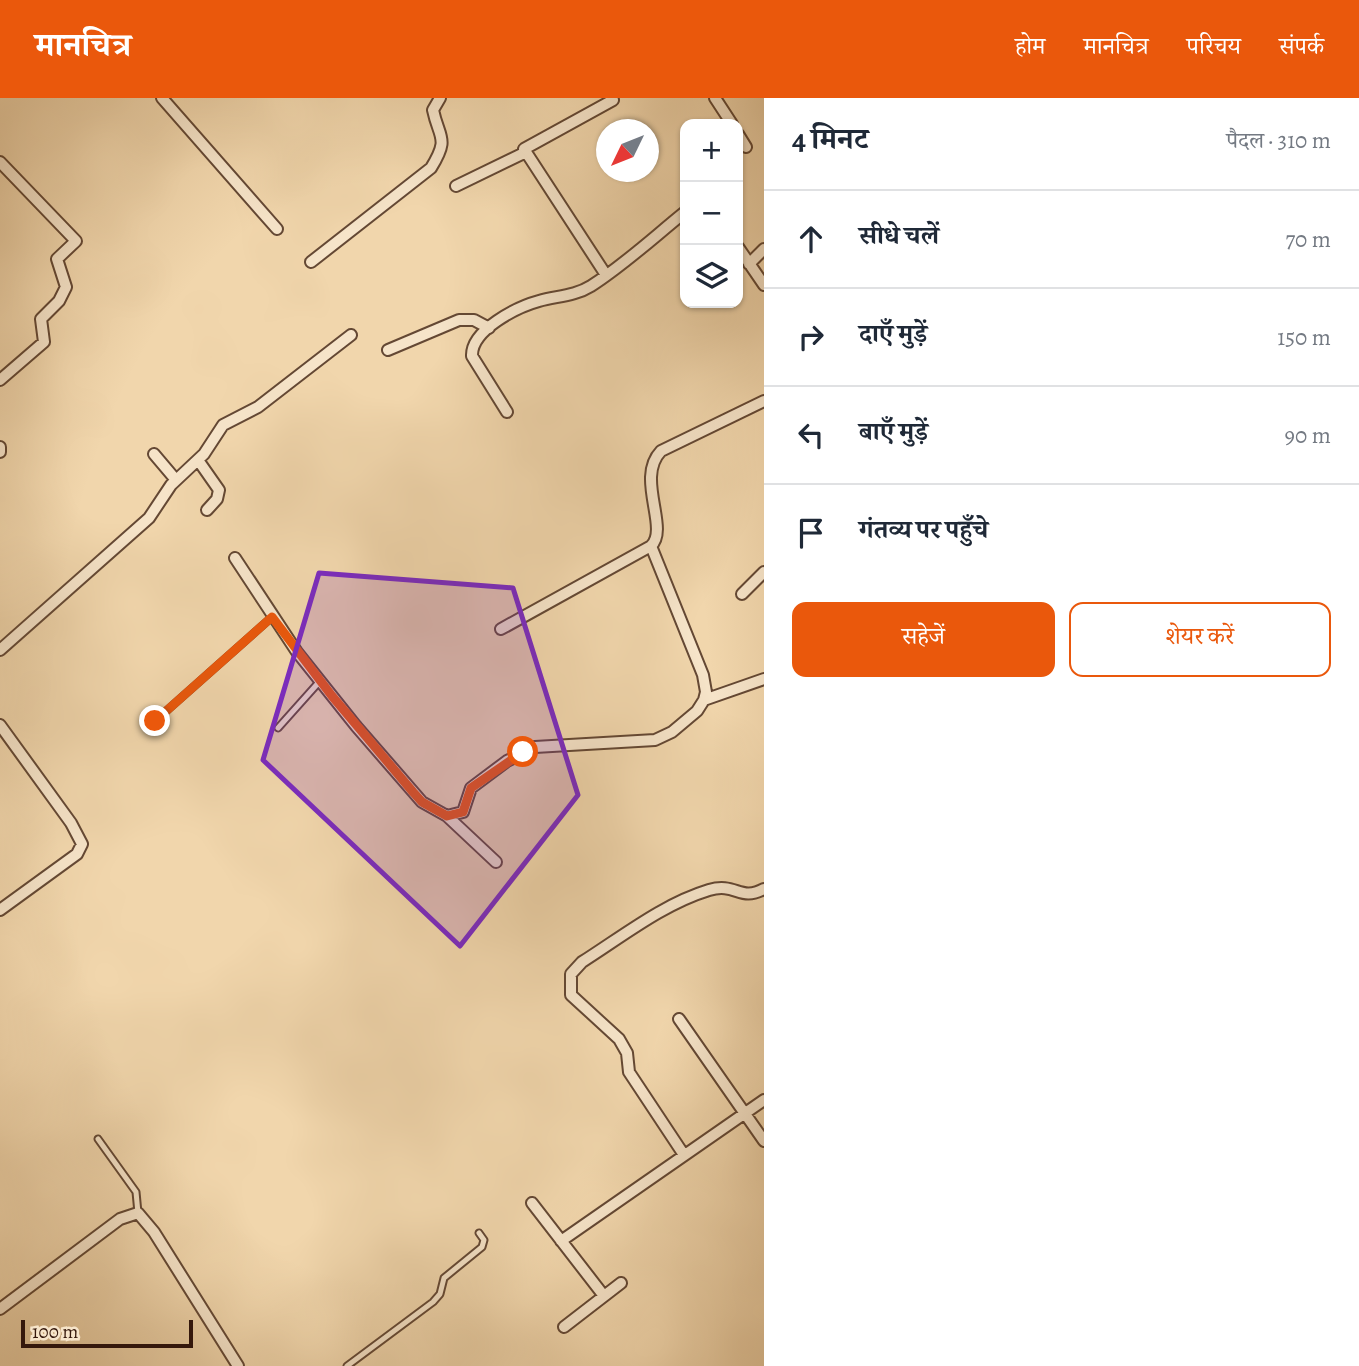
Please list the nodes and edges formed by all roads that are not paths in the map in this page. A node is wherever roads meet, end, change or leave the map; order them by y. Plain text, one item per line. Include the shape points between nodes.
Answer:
1 (162, 98) edge
2 (440, 98) edge
3 (715, 98) edge
4 (613, 100) edge
5 (729, 119) edge
6 (743, 142) edge
7 (746, 147) dead end
8 (524, 153) junction
9 (0, 162) edge
10 (456, 186) dead end
11 (680, 216) edge
12 (277, 229) dead end
13 (764, 249) edge
14 (743, 255) edge
15 (311, 262) dead end
16 (749, 264) junction
17 (606, 275) junction
18 (764, 285) edge
19 (489, 328) junction
20 (351, 335) dead end
21 (388, 351) dead end
22 (0, 380) edge
23 (761, 402) edge
24 (507, 412) dead end
25 (764, 414) edge
26 (0, 447) edge
27 (0, 452) edge
28 (155, 454) dead end
29 (198, 460) junction
30 (176, 480) junction
31 (206, 510) dead end
32 (651, 546) junction
33 (234, 558) dead end
34 (764, 572) edge
35 (742, 594) dead end
36 (272, 617) junction
37 (502, 629) dead end
38 (0, 650) edge
39 (764, 678) edge
40 (320, 681) junction
41 (704, 700) junction
42 (155, 721) dead end
43 (0, 725) edge
44 (278, 728) dead end
45 (447, 816) junction
46 (496, 862) dead end
47 (764, 888) edge
48 (0, 910) edge
49 (679, 1019) dead end
50 (764, 1100) edge
51 (744, 1112) junction
52 (98, 1139) dead end
53 (764, 1141) edge
54 (684, 1155) junction
55 (532, 1203) dead end
56 (138, 1213) junction
57 (480, 1233) dead end
58 (561, 1241) junction
59 (621, 1283) dead end
60 (604, 1296) junction
61 (0, 1309) edge
62 (564, 1327) dead end
63 (236, 1362) edge
64 (222, 1366) edge
65 (347, 1366) edge

1 - 12 street
2 - 15 street via 433,114 442,141 431,168
3 - 5 street
4 - 8 street via 529,143
6 - 7 street
8 - 10 street
8 - 17 street
9 - 22 street via 76,241 57,259 66,287 41,318 44,342
11 - 17 street
13 - 16 street
14 - 16 street
16 - 18 street
17 - 19 street via 582,292 529,304
19 - 21 street via 474,320 459,320
19 - 24 street via 472,345 472,356
20 - 29 street via 264,403 223,425
23 - 25 street
23 - 32 street via 661,451 654,459 650,469 656,536
26 - 27 street
28 - 30 street
29 - 30 street
29 - 31 street via 219,490
30 - 38 street via 149,518
32 - 37 street
32 - 41 street via 704,675
33 - 36 street
34 - 35 street
36 - 40 street
36 - 42 lane
39 - 41 street
40 - 44 lane
40 - 45 street via 422,802
41 - 45 street via 671,732 655,740 553,745 523,752 471,788 463,812
43 - 48 street via 82,844 77,854
45 - 46 street
47 - 54 street via 745,895 722,886 689,896 582,962 571,974 571,995 619,1040 632,1077
49 - 51 street
50 - 51 street
51 - 53 street
51 - 54 street
52 - 56 lane via 136,1192
54 - 58 street
55 - 58 street
56 - 61 street via 120,1220
56 - 63 street
57 - 65 lane via 482,1247 443,1278 436,1298
58 - 60 street
59 - 60 street
60 - 62 street
63 - 64 street

